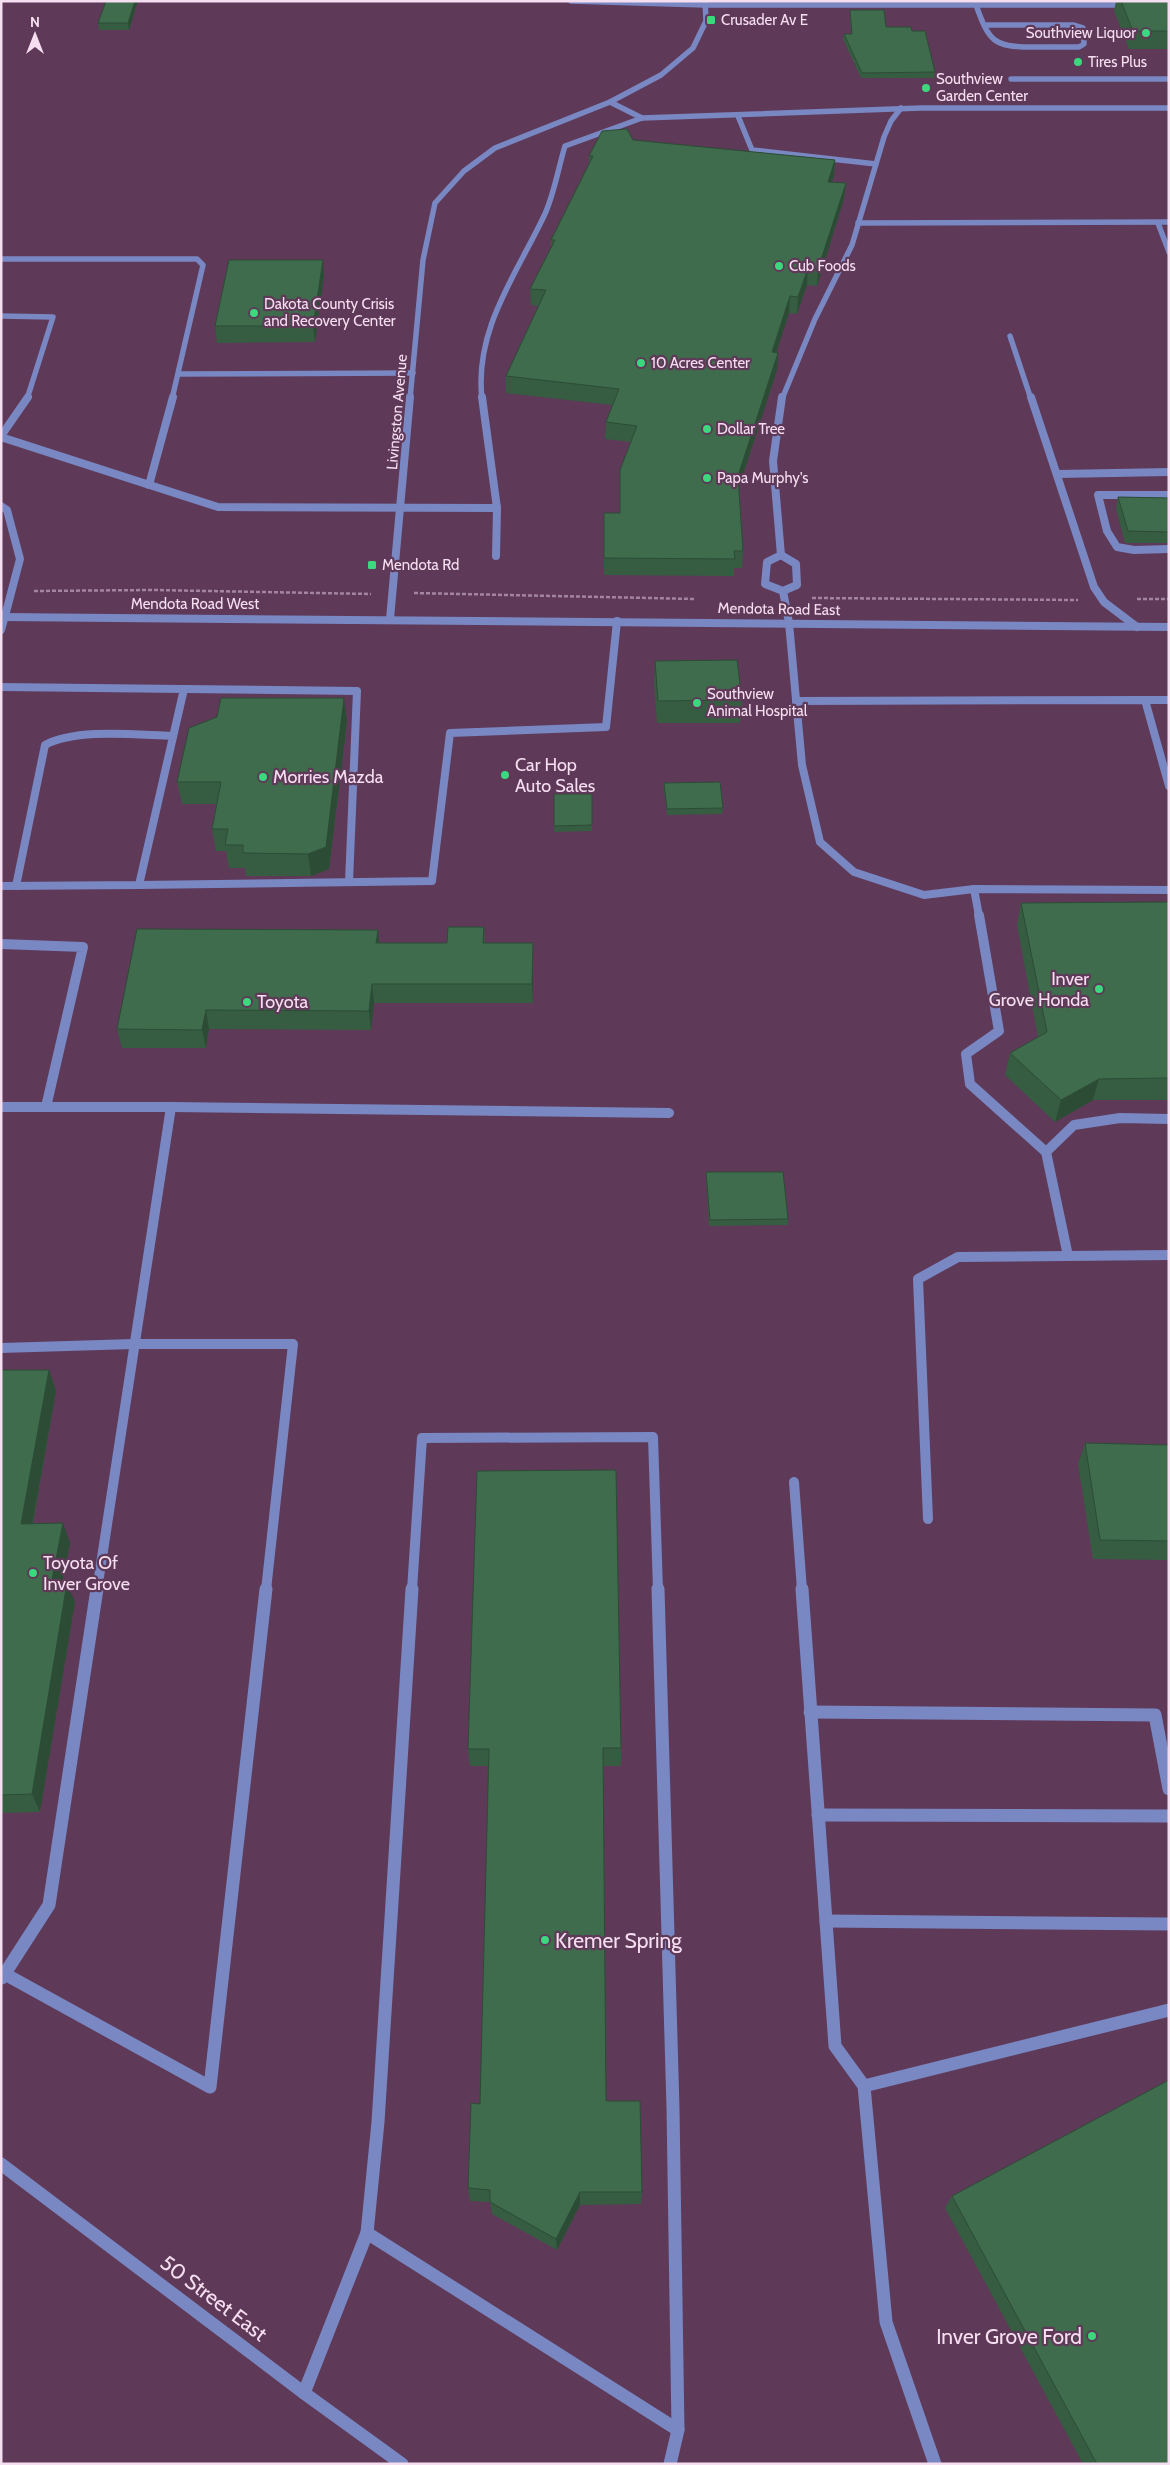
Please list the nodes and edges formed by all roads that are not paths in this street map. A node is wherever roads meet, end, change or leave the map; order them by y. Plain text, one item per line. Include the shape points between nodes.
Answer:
1 (571, 1) edge
2 (705, 3) edge
3 (949, 3) edge
4 (976, 5) junction
5 (1139, 6) edge
6 (984, 25) junction
7 (1011, 80) dead end
8 (1169, 80) edge
9 (610, 102) junction
10 (901, 108) junction
11 (1169, 108) edge
12 (738, 116) junction
13 (642, 118) junction
14 (876, 164) junction
15 (1158, 222) junction
16 (1169, 222) edge
17 (858, 223) junction
18 (1168, 250) edge
19 (1, 259) edge
20 (1, 316) edge
21 (1010, 336) dead end
22 (413, 373) junction
23 (179, 374) junction
24 (1, 436) edge
25 (1169, 472) edge
26 (1058, 474) junction
27 (149, 484) junction
28 (1169, 495) edge
29 (1, 506) edge
30 (400, 508) junction
31 (497, 508) junction
32 (1169, 549) edge
33 (780, 555) junction
34 (496, 556) dead end
35 (783, 591) junction
36 (3, 616) edge
37 (390, 618) junction
38 (617, 621) junction
39 (789, 623) junction
40 (1137, 627) junction
41 (1169, 627) edge
42 (1, 630) edge
43 (1, 687) edge
44 (184, 689) junction
45 (1145, 700) junction
46 (1169, 700) edge
47 (796, 702) junction
48 (173, 736) junction
49 (1169, 786) edge
50 (348, 882) junction
51 (139, 885) junction
52 (1, 886) edge
53 (16, 886) junction
54 (974, 889) junction
55 (1169, 890) edge
56 (1, 944) edge
57 (1, 1107) edge
58 (46, 1107) junction
59 (171, 1107) junction
60 (669, 1113) dead end
61 (1169, 1119) edge
62 (1046, 1152) junction
63 (1169, 1255) edge
64 (1068, 1256) junction
65 (134, 1344) junction
66 (1, 1348) edge
67 (794, 1482) dead end
68 (928, 1519) dead end
69 (810, 1712) junction
70 (1169, 1789) edge
71 (818, 1815) junction
72 (1169, 1816) edge
73 (826, 1921) junction
74 (1169, 1924) edge
75 (2, 1975) edge
76 (1169, 2010) edge
77 (864, 2086) junction
78 (1, 2164) edge
79 (367, 2233) junction
80 (304, 2393) junction
81 (678, 2430) junction
82 (402, 2464) edge
83 (670, 2464) edge
84 (935, 2464) edge

1 - 2 street
2 - 3 street
2 - 9 street, Livingston Avenue via 706,21 693,48 661,75
3 - 4 street
4 - 5 street
4 - 6 street
6 - 6 street via 986,33 1007,47 1079,47 1084,44 1083,28 1073,25
7 - 8 street
9 - 13 street
9 - 22 street, Livingston Avenue via 495,148 464,171 435,203 423,260
10 - 11 street
10 - 12 street
10 - 14 street via 891,121
12 - 13 street
12 - 14 street via 752,150
13 - 31 street via 565,146 545,214 504,293 484,344 482,395
14 - 17 street
15 - 16 street
15 - 17 street
15 - 18 street
17 - 33 street via 852,245 815,319 781,401 773,460
19 - 23 street via 196,259 203,265
20 - 24 street via 52,317 30,394
21 - 26 street
22 - 23 street
22 - 30 street, Livingston Avenue
23 - 27 street
24 - 27 street
25 - 26 street
26 - 40 street via 1098,594
27 - 30 street via 218,507
28 - 32 street via 1098,495 1110,539 1115,546 1123,549
29 - 36 street via 7,510 20,558
30 - 31 street
30 - 37 street, Livingston Avenue
31 - 34 street
33 - 35 street via 796,564 797,584
33 - 35 street via 766,562 765,584
35 - 39 street
36 - 37 street, Mendota Road West
36 - 42 street
37 - 38 street, Mendota Road East
38 - 39 street, Mendota Road East
38 - 50 street via 606,727 450,733 432,881
39 - 40 street, Mendota Road East
39 - 47 street
40 - 41 street, Mendota Road East
43 - 44 street
44 - 48 street
44 - 50 street via 357,691
45 - 46 street
45 - 47 street
45 - 49 street
47 - 54 street via 802,765 820,842 854,872 924,895
48 - 51 street
48 - 53 street via 70,737 48,742
50 - 51 street
51 - 53 street
52 - 53 street
54 - 55 street
54 - 62 street via 998,1031 966,1054 970,1084
56 - 58 street via 83,947
57 - 58 street
58 - 59 street
59 - 60 street
59 - 65 street
61 - 62 street via 1120,1118 1074,1125
62 - 64 street
63 - 64 street
64 - 68 street via 958,1256 918,1279
65 - 66 street
65 - 75 street via 49,1905
65 - 75 street via 293,1344 210,2087
67 - 69 street
69 - 70 street via 1155,1715
69 - 71 street
71 - 72 street
71 - 73 street
73 - 74 street
73 - 77 street via 835,2046
76 - 77 street
77 - 84 street via 886,2322
78 - 80 street, 50 Street East
79 - 80 street
79 - 81 street
79 - 81 street via 378,2122 422,1438 653,1437 673,2117
80 - 82 street, 50 Street East
81 - 83 street

